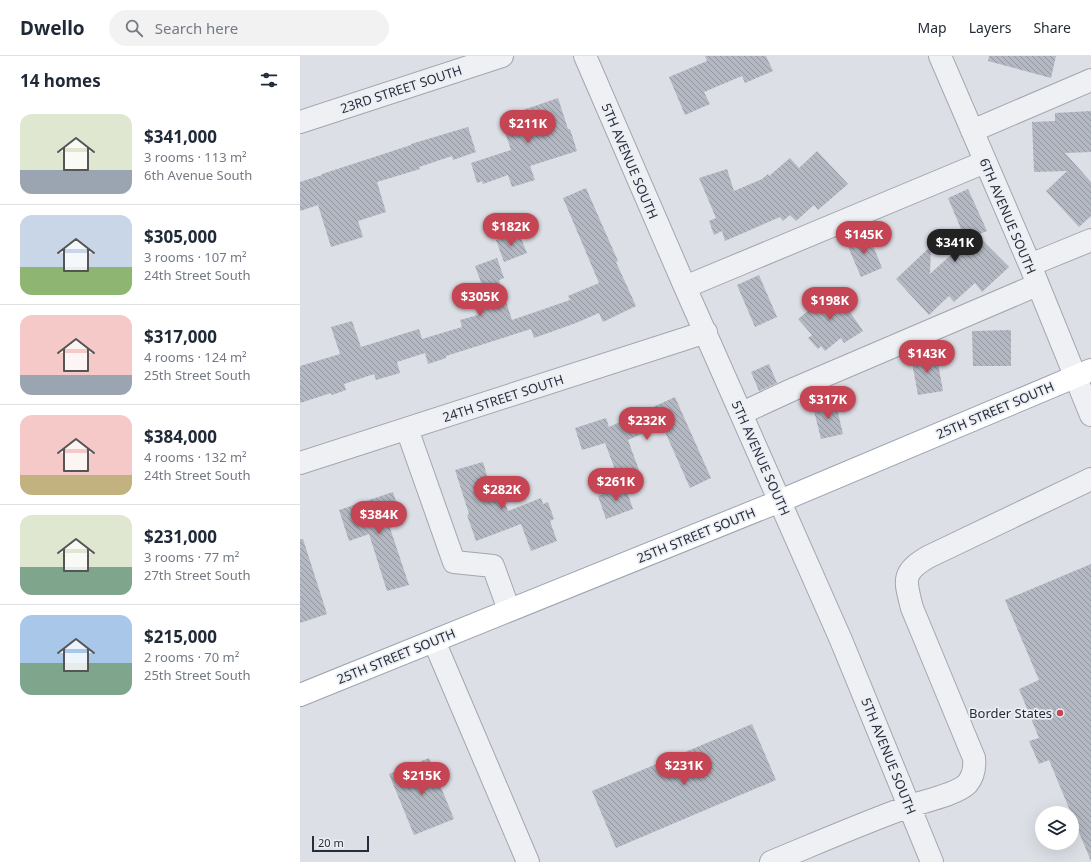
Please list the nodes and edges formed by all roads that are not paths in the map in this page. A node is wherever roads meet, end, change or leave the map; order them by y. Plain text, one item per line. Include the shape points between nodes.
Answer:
1 (502, 56) edge
2 (585, 56) edge
3 (940, 56) edge
4 (1091, 80) edge
5 (300, 122) edge
6 (972, 131) junction
7 (985, 162) junction
8 (1091, 240) edge
9 (1034, 275) junction
10 (685, 287) junction
11 (706, 332) junction
12 (1084, 373) edge
13 (742, 413) junction
14 (1091, 415) edge
15 (407, 429) junction
16 (300, 463) edge
17 (1091, 479) edge
18 (780, 501) junction
19 (509, 610) junction
20 (434, 641) junction
21 (300, 695) edge
22 (910, 806) junction
23 (528, 862) edge
24 (771, 862) edge
25 (932, 862) edge

1 - 5 street, 23RD STREET SOUTH
2 - 10 street, 5TH AVENUE SOUTH
3 - 6 street, 6TH AVENUE SOUTH
4 - 6 street
6 - 7 street, 6TH AVENUE SOUTH
7 - 9 street, 6TH AVENUE SOUTH
7 - 10 street
8 - 9 street
9 - 12 street, 6TH AVENUE SOUTH
9 - 13 street
10 - 11 street, 5TH AVENUE SOUTH
11 - 13 street, 5TH AVENUE SOUTH
11 - 15 street, 24TH STREET SOUTH
12 - 14 street, 6TH AVENUE SOUTH
12 - 18 main road, 25TH STREET SOUTH
13 - 18 street, 5TH AVENUE SOUTH
15 - 16 street, 24TH STREET SOUTH
15 - 19 street via 454,562 493,566
17 - 22 street via 914,564 908,573 906,585 912,608 974,758 975,766 966,784 956,791
18 - 19 main road, 25TH STREET SOUTH
18 - 22 street, 5TH AVENUE SOUTH
19 - 20 main road, 25TH STREET SOUTH
20 - 21 main road, 25TH STREET SOUTH
20 - 23 street
22 - 24 street
22 - 25 street, 5TH AVENUE SOUTH

